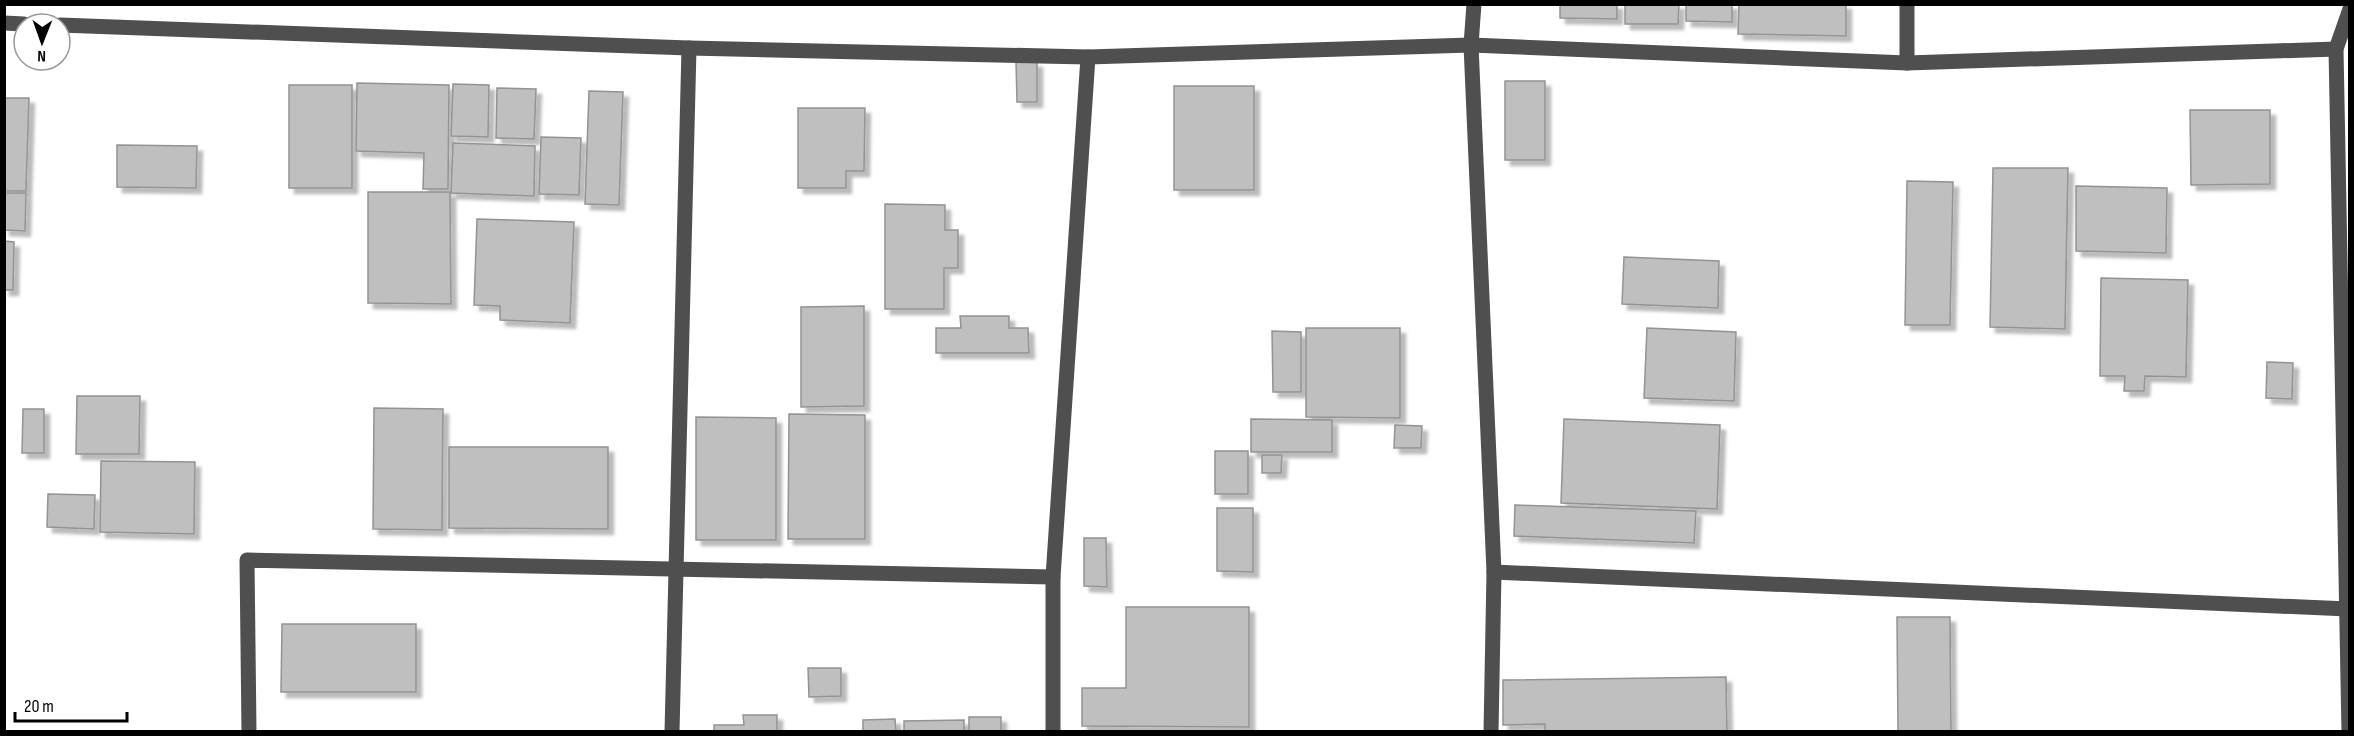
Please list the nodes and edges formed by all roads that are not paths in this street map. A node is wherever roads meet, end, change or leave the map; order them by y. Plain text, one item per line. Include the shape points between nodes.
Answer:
1 (1474, 4) edge
2 (1907, 4) edge
3 (2349, 9) edge
4 (72, 26) edge
5 (1472, 45) junction
6 (689, 48) junction
7 (2336, 49) junction
8 (1088, 57) junction
9 (1907, 63) junction
10 (676, 571) junction
11 (1494, 572) junction
12 (1053, 577) junction
13 (2348, 609) junction
14 (249, 732) edge
15 (672, 732) edge
16 (1053, 732) edge
17 (1491, 732) edge
18 (2349, 732) edge

1 - 5 street
2 - 9 street
3 - 7 street
4 - 6 street
5 - 8 street
5 - 9 street
5 - 11 street
6 - 8 street
6 - 10 street
7 - 9 street
7 - 13 street
8 - 12 street
10 - 12 street
10 - 14 street via 247,560
10 - 15 street
11 - 13 street
11 - 17 street
12 - 16 street
13 - 18 street

